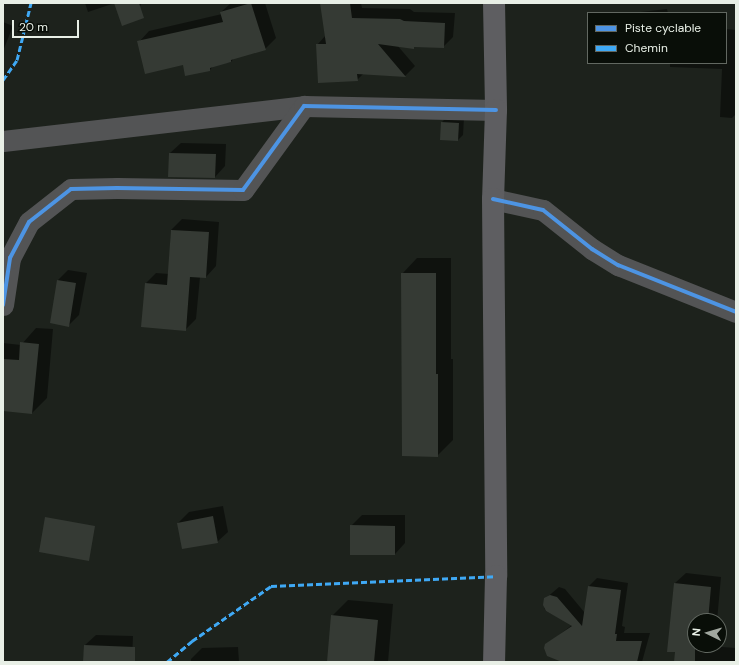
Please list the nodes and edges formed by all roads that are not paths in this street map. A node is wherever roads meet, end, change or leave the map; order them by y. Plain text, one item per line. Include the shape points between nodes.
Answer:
1 (494, 3) edge
2 (304, 106) junction
3 (496, 110) junction
4 (3, 141) edge
5 (493, 199) junction
6 (3, 305) edge
7 (736, 312) edge
8 (494, 662) edge

1 - 3 main road
2 - 3 street
2 - 4 street
2 - 6 street via 243,190 71,189 29,222 10,258
3 - 5 main road
5 - 7 street via 543,210 592,249 618,265
5 - 8 main road via 496,576

